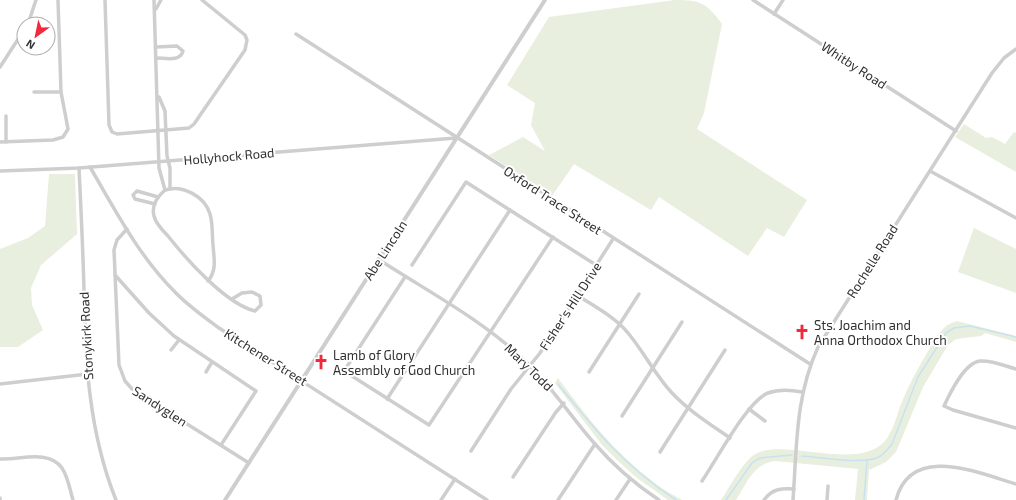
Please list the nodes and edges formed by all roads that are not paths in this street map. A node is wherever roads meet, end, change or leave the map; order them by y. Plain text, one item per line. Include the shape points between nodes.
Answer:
1 (36, 0) edge
2 (58, 0) edge
3 (105, 0) edge
4 (154, 0) edge
5 (161, 0) edge
6 (202, 0) edge
7 (545, 0) edge
8 (753, 0) edge
9 (783, 0) edge
10 (155, 10) junction
11 (774, 14) junction
12 (31, 16) edge
13 (296, 34) dead end
14 (16, 42) edge
15 (156, 46) junction
16 (1016, 49) edge
17 (157, 58) junction
18 (0, 67) edge
19 (34, 92) dead end
20 (60, 92) junction
21 (158, 96) junction
22 (6, 116) dead end
23 (956, 130) junction
24 (158, 131) junction
25 (166, 131) junction
26 (457, 138) junction
27 (0, 142) edge
28 (6, 142) junction
29 (168, 161) junction
30 (160, 162) junction
31 (90, 167) junction
32 (79, 168) junction
33 (0, 171) edge
34 (930, 171) junction
35 (170, 178) junction
36 (162, 179) junction
37 (170, 188) junction
38 (165, 190) junction
39 (146, 193) junction
40 (158, 197) junction
41 (143, 201) junction
42 (155, 204) junction
43 (510, 210) junction
44 (1016, 218) edge
45 (126, 229) junction
46 (552, 237) junction
47 (613, 238) junction
48 (378, 259) junction
49 (412, 265) dead end
50 (596, 265) junction
51 (115, 275) junction
52 (405, 277) junction
53 (208, 281) junction
54 (639, 294) dead end
55 (577, 295) junction
56 (232, 299) junction
57 (448, 304) junction
58 (682, 322) dead end
59 (619, 324) junction
60 (490, 332) junction
61 (179, 340) junction
62 (171, 350) dead end
63 (725, 350) dead end
64 (212, 362) junction
65 (810, 364) junction
66 (529, 365) junction
67 (652, 369) junction
68 (1016, 369) edge
69 (206, 372) dead end
70 (589, 372) dead end
71 (88, 374) junction
72 (302, 380) junction
73 (0, 384) edge
74 (802, 392) junction
75 (387, 399) junction
76 (564, 403) junction
77 (688, 408) junction
78 (749, 409) junction
79 (622, 416) dead end
80 (765, 421) dead end
81 (1016, 428) edge
82 (730, 438) junction
83 (595, 444) junction
84 (221, 445) junction
85 (471, 451) dead end
86 (660, 452) dead end
87 (0, 459) edge
88 (249, 463) junction
89 (513, 477) dead end
90 (455, 479) junction
91 (630, 479) junction
92 (702, 481) dead end
93 (1016, 484) edge
94 (828, 486) dead end
95 (794, 490) junction
96 (73, 500) edge
97 (116, 500) edge
98 (225, 500) edge
99 (441, 500) edge
100 (488, 500) edge
101 (558, 500) edge
102 (616, 500) edge
103 (659, 500) edge
104 (764, 500) edge
105 (793, 500) edge
106 (827, 500) edge
107 (896, 500) edge

1 - 12 street
2 - 20 street
3 - 24 street via 109,125 112,132 117,134
4 - 10 street
5 - 10 street
6 - 25 street via 243,34 247,43 245,50 194,124 184,130
7 - 26 street, Abe Lincoln
8 - 11 street, Whitby Road
9 - 11 street
10 - 15 street
11 - 23 street, Whitby Road
13 - 26 street, Oxford Trace Street
14 - 18 street
15 - 17 street
15 - 17 street via 177,46 183,51 178,58
16 - 23 street, Rochelle Road via 1004,58 992,73
17 - 21 street
19 - 20 street
20 - 28 street via 68,124 63,136 53,140
21 - 24 street
21 - 25 street via 164,107
22 - 28 street
23 - 34 street, Rochelle Road
24 - 25 street
24 - 30 street
25 - 29 street
26 - 29 street, Hollyhock Road
26 - 47 street, Oxford Trace Street
26 - 48 street, Abe Lincoln
27 - 28 street
29 - 30 street, Hollyhock Road
29 - 35 street
30 - 31 street, Hollyhock Road
30 - 36 street
31 - 32 street, Hollyhock Road
31 - 45 street, Kitchener Street
32 - 33 street, Hollyhock Road
32 - 71 street, Stonykirk Road
34 - 44 street
34 - 65 street, Rochelle Road via 818,347
35 - 36 street
35 - 37 street
36 - 38 street
37 - 38 street
37 - 53 street via 192,193 210,213 215,268
38 - 40 street
39 - 40 street
39 - 41 street
39 - 41 street via 137,190 133,195 135,199
40 - 42 street
41 - 42 street
42 - 53 street via 154,217 158,223 183,256
43 - 46 street
43 - 49 street via 466,182
43 - 57 street
45 - 51 street, Sandyglen via 115,246
45 - 72 street, Kitchener Street via 155,270 175,292 219,328
46 - 50 street
46 - 60 street
47 - 50 street, Fisher's Hill Drive
47 - 65 street, Oxford Trace Street
48 - 52 street, Mary Todd
48 - 72 street, Abe Lincoln
50 - 55 street, Fisher's Hill Drive
51 - 61 street via 149,313
51 - 84 street, Sandyglen via 118,366 125,381 137,392
52 - 57 street, Mary Todd
52 - 75 street via 344,371
53 - 56 street
54 - 59 street
55 - 59 street
55 - 66 street, Fisher's Hill Drive via 540,353
56 - 56 street via 242,293 252,292 260,296 261,305 255,311
57 - 60 street, Mary Todd
57 - 75 street
58 - 67 street
59 - 67 street via 637,344
59 - 70 street
60 - 66 street, Mary Todd
60 - 75 street via 429,425
61 - 62 street
61 - 64 street
63 - 77 street
64 - 69 street
64 - 84 street via 256,390
65 - 74 street, Rochelle Road
66 - 76 street, Mary Todd
66 - 85 street, Fisher's Hill Drive via 510,389
67 - 77 street
67 - 79 street
68 - 81 street via 981,361 970,364 944,406
71 - 73 street
71 - 97 street, Stonykirk Road via 99,447
72 - 88 street, Abe Lincoln
72 - 90 street, Kitchener Street
74 - 78 street via 780,390 768,393
74 - 95 street, Rochelle Road
76 - 83 street, Mary Todd
76 - 89 street
77 - 82 street
77 - 86 street
78 - 80 street
78 - 82 street
82 - 92 street
83 - 91 street, Mary Todd
83 - 101 street
84 - 88 street, Sandyglen
87 - 96 street via 52,459 62,467
88 - 98 street, Abe Lincoln
90 - 99 street
90 - 100 street, Kitchener Street
91 - 102 street
91 - 103 street, Mary Todd
93 - 107 street via 948,465 933,466 910,476
94 - 106 street
95 - 104 street via 778,489
95 - 105 street, Rochelle Road

